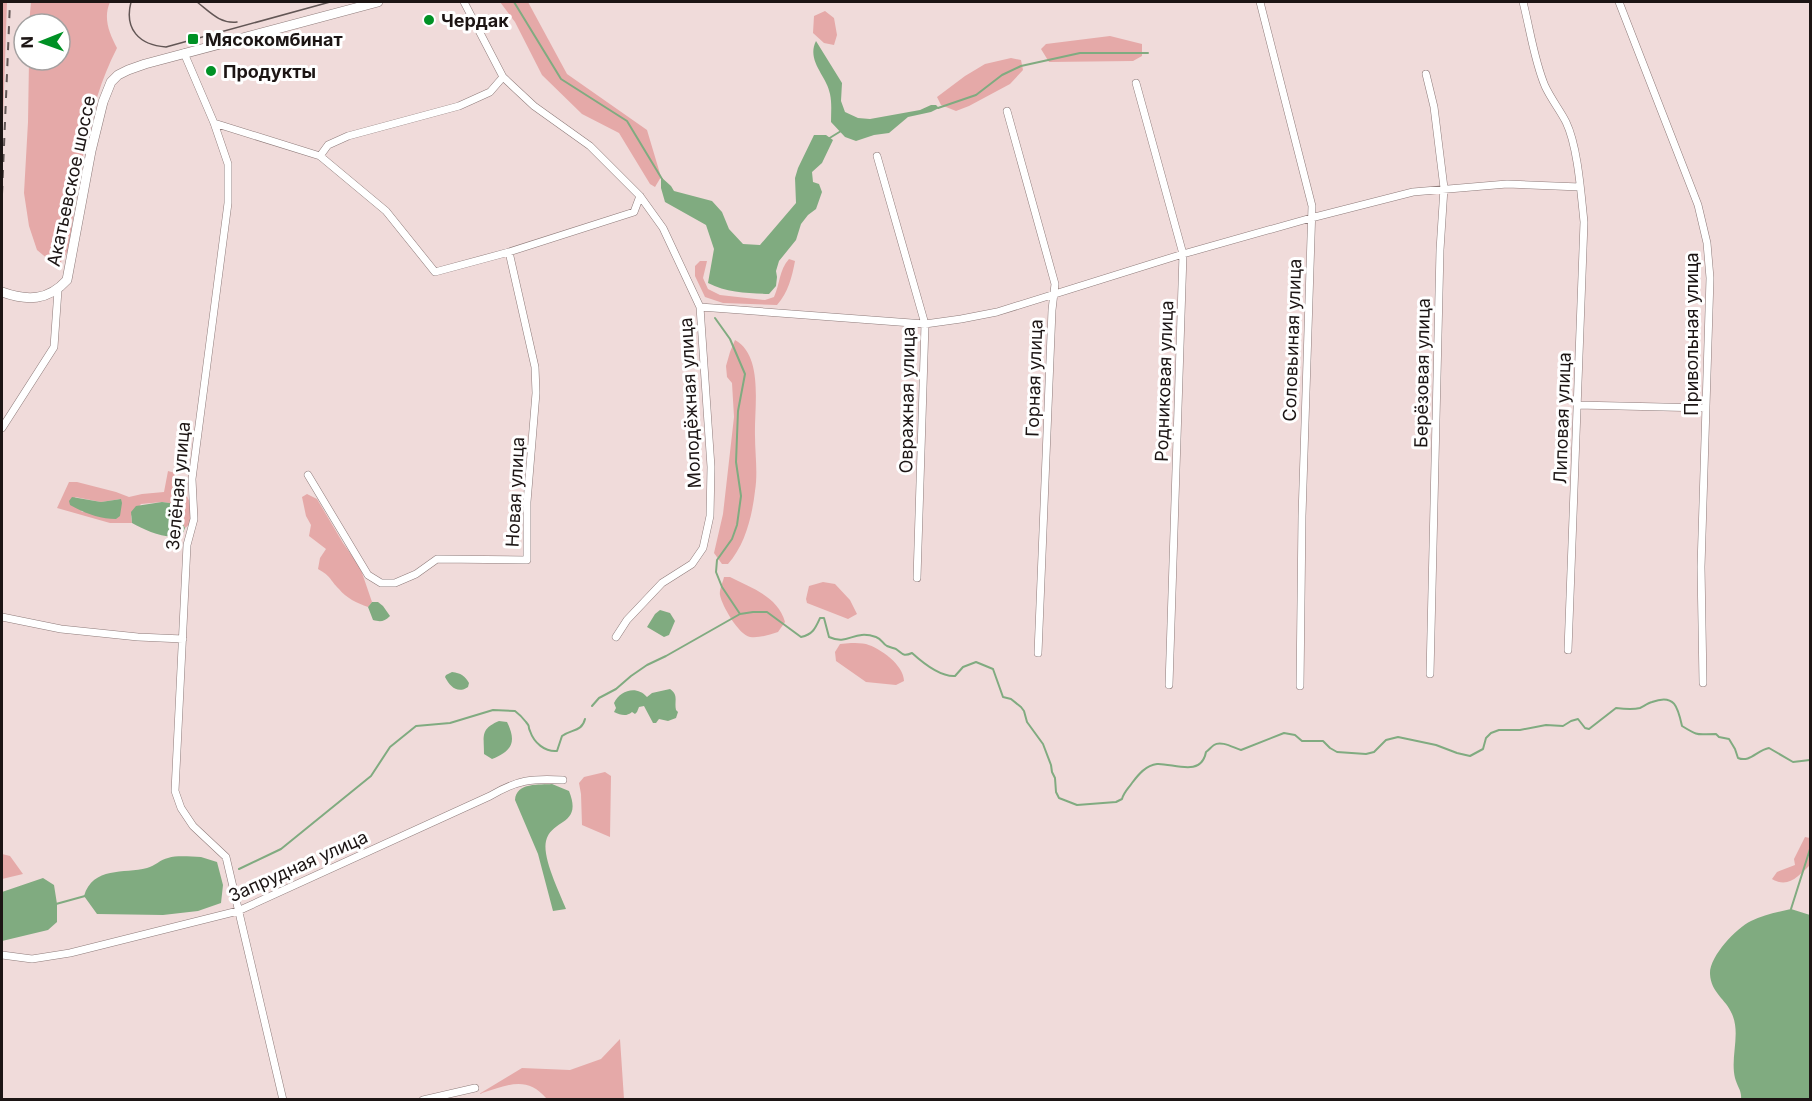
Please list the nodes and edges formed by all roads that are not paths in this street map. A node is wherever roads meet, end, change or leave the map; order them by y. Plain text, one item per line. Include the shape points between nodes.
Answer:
1 (378, 2) edge
2 (464, 2) edge
3 (1260, 2) edge
4 (1523, 2) edge
5 (1619, 2) edge
6 (184, 53) junction
7 (1426, 74) dead end
8 (503, 76) junction
9 (1136, 83) dead end
10 (1007, 111) dead end
11 (214, 123) junction
12 (320, 156) junction
13 (877, 156) dead end
14 (1580, 187) junction
15 (1444, 188) junction
16 (640, 196) junction
17 (1311, 218) junction
18 (509, 252) junction
19 (1183, 254) junction
20 (58, 290) junction
21 (2, 291) edge
22 (1054, 295) junction
23 (700, 307) junction
24 (926, 324) junction
25 (1577, 405) junction
26 (1706, 408) junction
27 (2, 428) edge
28 (308, 475) dead end
29 (917, 578) dead end
30 (2, 617) edge
31 (616, 637) dead end
32 (183, 639) junction
33 (1568, 650) dead end
34 (1038, 653) dead end
35 (1430, 675) dead end
36 (1703, 683) dead end
37 (1169, 685) dead end
38 (1300, 686) dead end
39 (563, 780) dead end
40 (238, 911) junction
41 (2, 955) edge
42 (475, 1088) dead end
43 (283, 1100) edge
44 (423, 1100) edge

1 - 6 main road, Акатьевское шоссе
2 - 8 street, Молодёжная улица
3 - 17 street, Соловьиная улица via 1310,195
4 - 14 street, Липовая улица via 1544,85 1566,122
5 - 26 street, Привольная улица via 1698,205 1707,243 1710,278
6 - 11 street, Зелёная улица
6 - 20 main road, Акатьевское шоссе via 128,69 111,82 91,151 67,280
7 - 15 street, Берёзовая улица
8 - 12 street via 490,92 459,106 348,136 328,144
8 - 16 street, Молодёжная улица via 534,106 590,146
9 - 19 street, Родниковая улица
10 - 22 street, Горная улица via 1055,284
11 - 12 street
11 - 32 street, Зелёная улица via 228,164 228,203 192,479 194,519 187,545
12 - 18 street via 386,212 435,272
13 - 24 street, Овражная улица
14 - 15 street via 1507,184
14 - 25 street, Липовая улица via 1584,250
15 - 17 street
15 - 35 street, Берёзовая улица
16 - 18 street via 634,212
16 - 23 street, Молодёжная улица via 663,228
17 - 19 street
17 - 38 street, Соловьиная улица
18 - 28 street, Новая улица via 535,367 527,560 437,559 395,583 381,583 368,575
19 - 22 street
19 - 37 street, Родниковая улица
20 - 21 main road, Акатьевское шоссе via 43,297
20 - 27 street via 54,347
22 - 24 street via 997,312
22 - 34 street, Горная улица
23 - 24 street
23 - 31 street, Молодёжная улица via 711,467 710,516 703,548 692,564 662,584 624,622
24 - 29 street, Овражная улица
25 - 26 street
25 - 33 street, Липовая улица
26 - 36 street, Привольная улица via 1701,567
30 - 32 street via 61,629
32 - 40 street, Зелёная улица via 175,791 193,826 226,857
39 - 40 street, Запрудная улица via 509,785
40 - 41 street, Запрудная улица via 70,953 32,959
40 - 43 street, Зелёная улица
42 - 44 street

